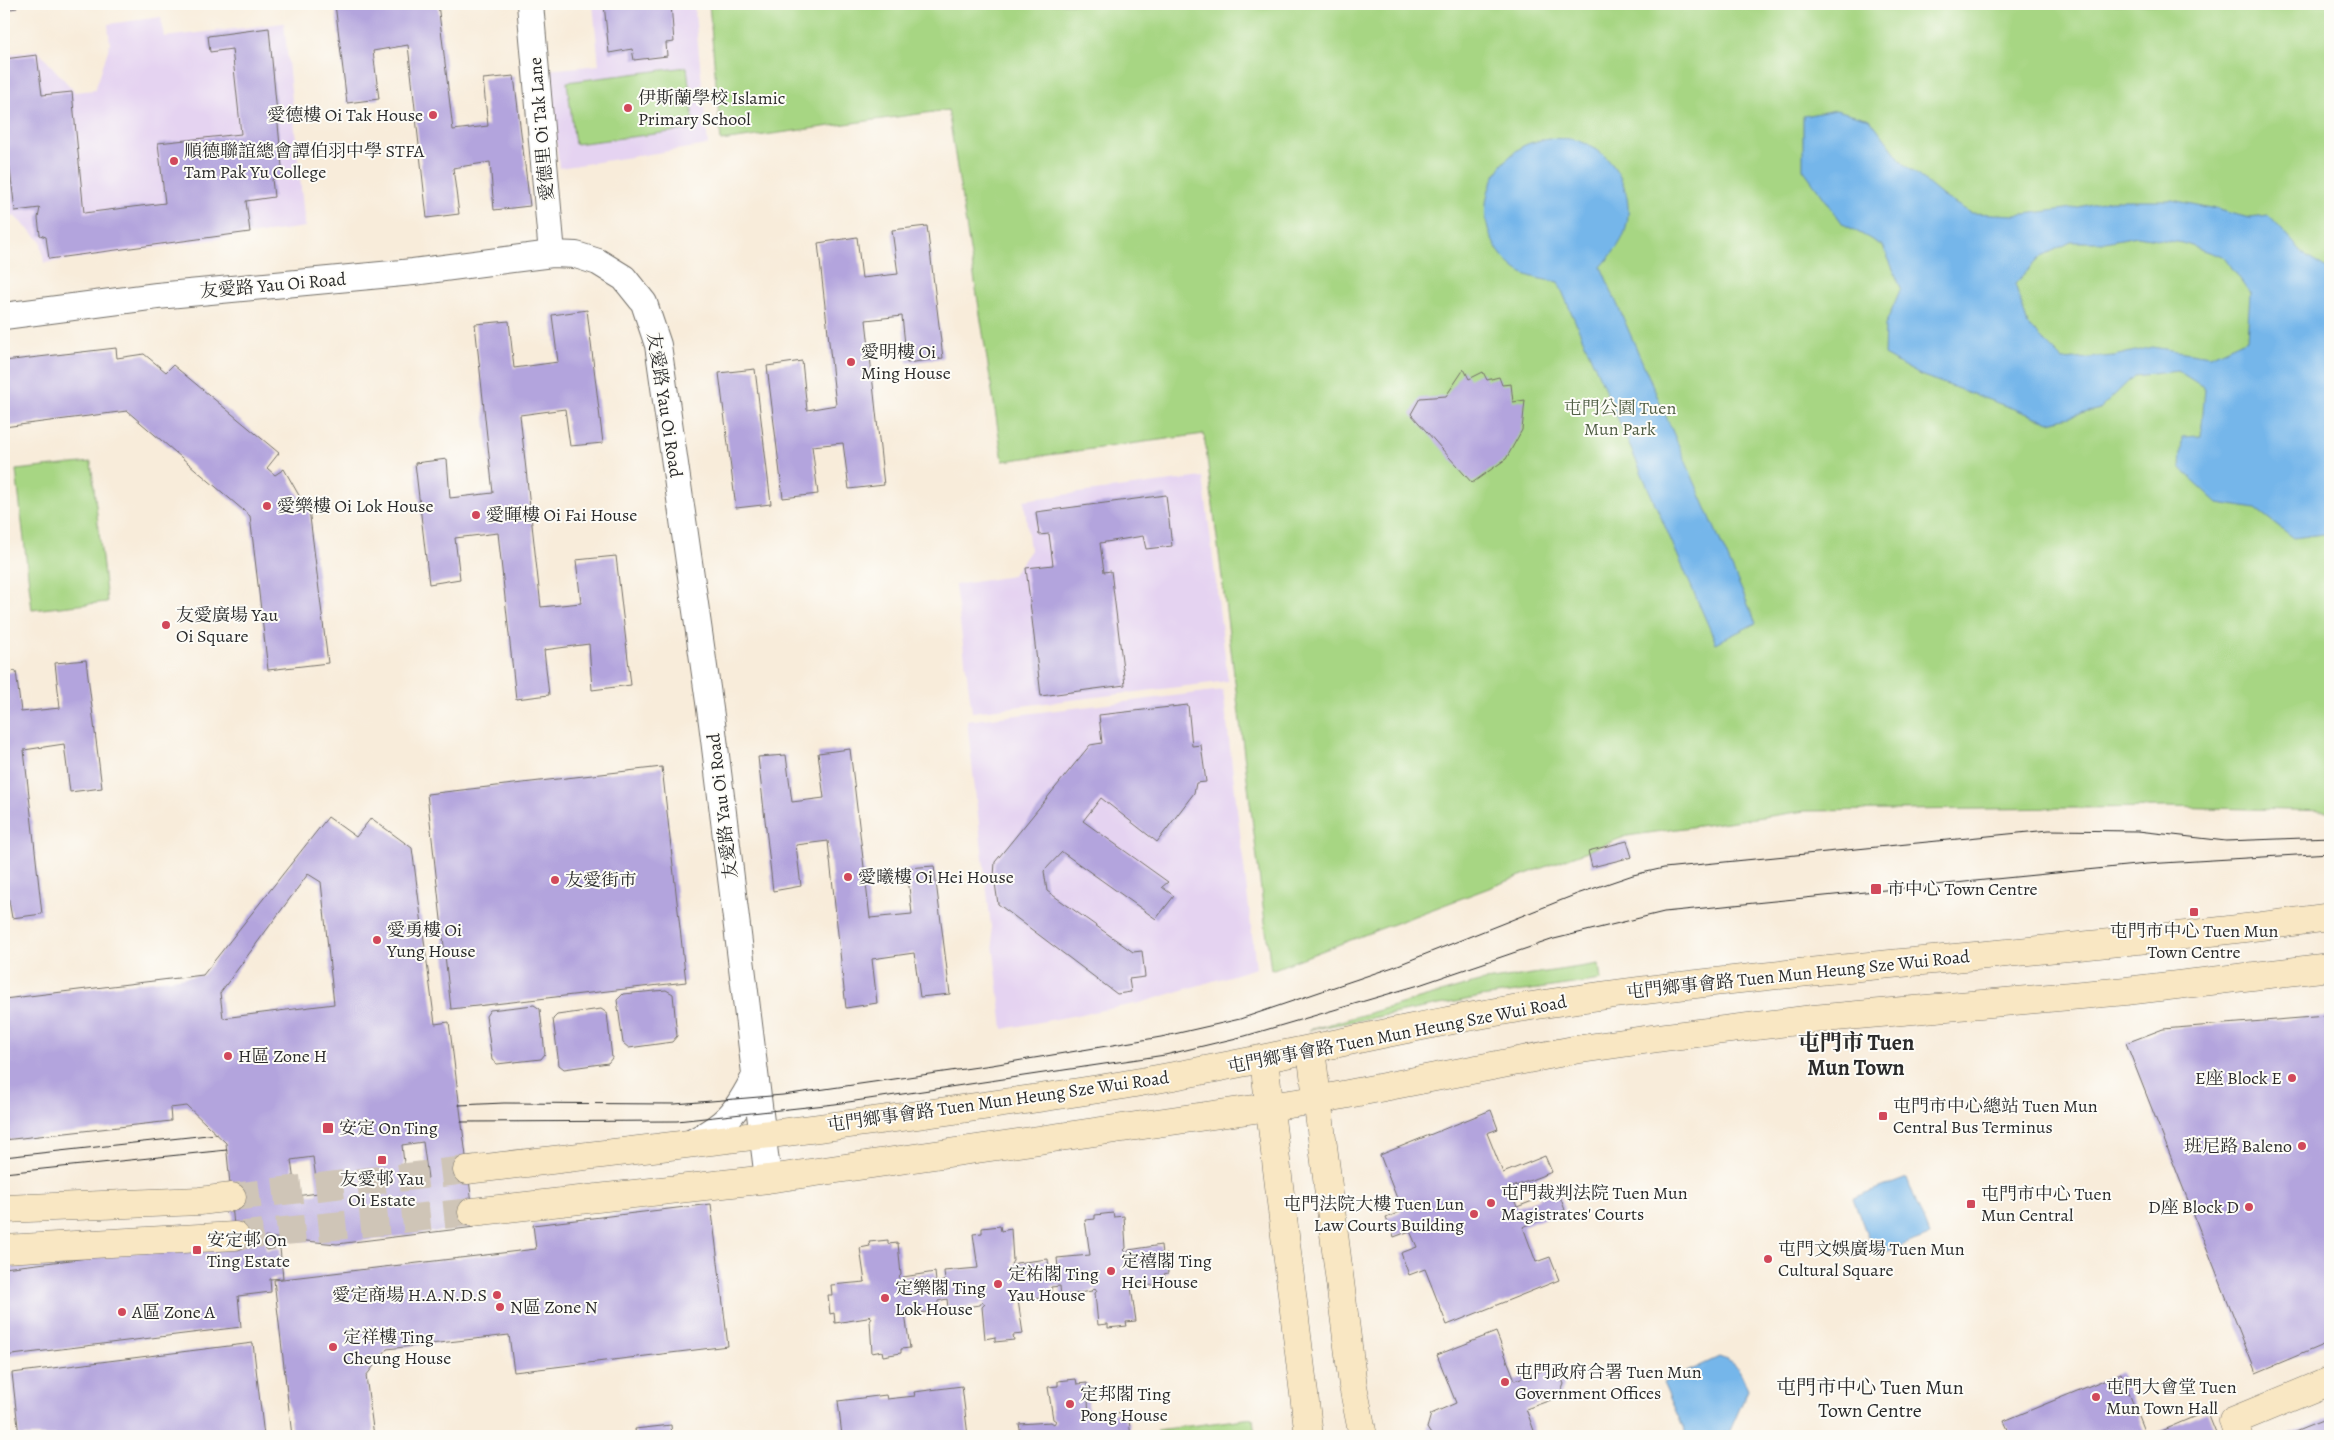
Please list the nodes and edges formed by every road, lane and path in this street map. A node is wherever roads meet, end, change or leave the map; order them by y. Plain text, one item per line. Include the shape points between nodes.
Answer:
1 (530, 4) edge
2 (552, 254) junction
3 (4, 316) edge
4 (2330, 917) edge
5 (2330, 967) edge
6 (1311, 1050) junction
7 (1264, 1060) junction
8 (755, 1076) junction
9 (1317, 1100) junction
10 (1270, 1106) junction
11 (762, 1135) junction
12 (691, 1143) junction
13 (467, 1170) tunnel mouth
14 (768, 1179) junction
15 (232, 1197) tunnel mouth
16 (4, 1209) edge
17 (472, 1212) tunnel mouth
18 (235, 1236) tunnel mouth
19 (4, 1248) edge
20 (2330, 1381) edge
21 (1353, 1386) junction
22 (2235, 1428) edge
23 (1309, 1436) edge
24 (1363, 1436) edge
25 (1371, 1436) edge

1 - 2 street, 愛德里 Oi Tak Lane
2 - 3 street, 友愛路 Yau Oi Road via 413,272 157,296
2 - 8 street, 友愛路 Yau Oi Road via 576,255 598,262 624,278 644,303 653,324 712,723
4 - 6 main road, 屯門鄉事會路 Tuen Mun Heung Sze Wui Road via 2145,939 1682,985 1485,1013
5 - 9 main road via 2126,991 1812,1019 1665,1037 1574,1050
6 - 7 main road, 屯門鄉事會路 Tuen Mun Heung Sze Wui Road
6 - 9 main road
7 - 10 main road
7 - 11 main road, 屯門鄉事會路 Tuen Mun Heung Sze Wui Road via 1096,1089
8 - 11 street, 友愛路 Yau Oi Road
8 - 12 street via 732,1115 715,1130
9 - 10 main road
9 - 21 main road
10 - 14 main road
10 - 23 main road
11 - 12 main road, 屯門鄉事會路 Tuen Mun Heung Sze Wui Road
11 - 14 street, 友愛路 Yau Oi Road
12 - 13 main road, 屯門鄉事會路 Tuen Mun Heung Sze Wui Road
14 - 17 main road
15 - 16 main road
18 - 19 main road
20 - 22 main road
21 - 24 main road
21 - 25 main road

